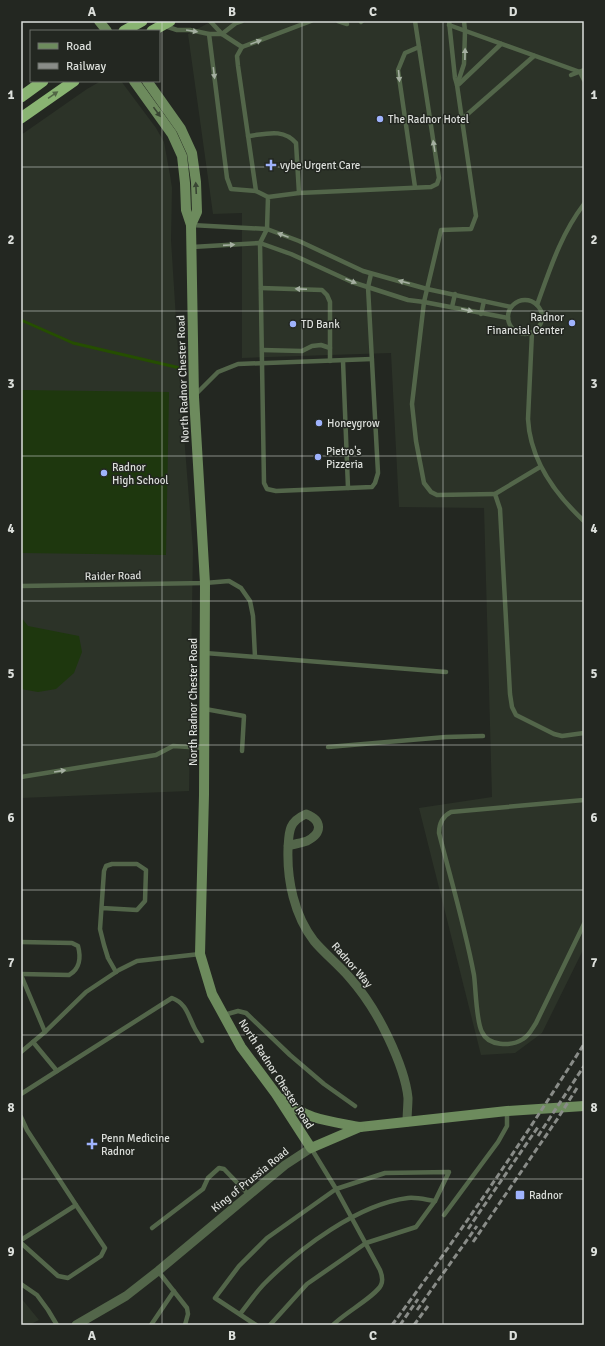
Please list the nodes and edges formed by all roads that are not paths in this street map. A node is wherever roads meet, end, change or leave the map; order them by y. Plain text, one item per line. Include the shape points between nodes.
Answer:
1 (99, 21) edge
2 (142, 21) edge
3 (210, 21) edge
4 (242, 21) edge
5 (311, 21) edge
6 (338, 21) edge
7 (415, 21) edge
8 (464, 21) edge
9 (166, 23) edge
10 (449, 23) edge
11 (347, 24) dead end
12 (106, 30) edge
13 (126, 30) edge
14 (154, 30) edge
15 (465, 31) junction
16 (209, 34) junction
17 (222, 34) junction
18 (502, 44) junction
19 (242, 47) junction
20 (419, 47) junction
21 (534, 56) junction
22 (582, 71) edge
23 (571, 75) dead end
24 (584, 80) edge
25 (42, 82) edge
26 (73, 82) edge
27 (135, 82) edge
28 (148, 82) edge
29 (457, 85) junction
30 (21, 97) edge
31 (21, 118) edge
32 (462, 119) junction
33 (248, 136) junction
34 (415, 187) junction
35 (256, 190) junction
36 (300, 193) junction
37 (268, 197) junction
38 (584, 204) edge
39 (190, 225) junction
40 (267, 228) junction
41 (260, 243) junction
42 (190, 247) junction
43 (371, 274) junction
44 (368, 287) junction
45 (261, 288) junction
46 (428, 289) junction
47 (455, 294) junction
48 (484, 301) junction
49 (424, 302) junction
50 (537, 305) junction
51 (452, 307) junction
52 (511, 307) junction
53 (481, 314) junction
54 (508, 318) junction
55 (532, 332) junction
56 (330, 348) junction
57 (262, 350) junction
58 (372, 359) junction
59 (330, 361) junction
60 (343, 361) junction
61 (262, 364) junction
62 (194, 397) junction
63 (540, 466) junction
64 (348, 488) junction
65 (496, 494) junction
66 (584, 521) edge
67 (205, 583) junction
68 (21, 586) edge
69 (205, 653) junction
70 (255, 657) junction
71 (446, 672) dead end
72 (205, 709) junction
73 (584, 733) edge
74 (483, 736) dead end
75 (328, 747) dead end
76 (205, 748) junction
77 (242, 751) dead end
78 (21, 777) edge
79 (584, 800) edge
80 (288, 846) dead end
81 (102, 908) junction
82 (584, 924) edge
83 (21, 942) edge
84 (200, 954) junction
85 (116, 972) junction
86 (21, 975) edge
87 (224, 1015) junction
88 (45, 1032) junction
89 (202, 1041) dead end
90 (33, 1042) junction
91 (21, 1052) edge
92 (57, 1071) junction
93 (21, 1094) edge
94 (276, 1094) junction
95 (355, 1106) dead end
96 (584, 1106) edge
97 (507, 1111) junction
98 (21, 1116) edge
99 (407, 1122) junction
100 (360, 1127) junction
101 (311, 1148) junction
102 (336, 1189) junction
103 (249, 1195) junction
104 (435, 1201) junction
105 (76, 1205) junction
106 (444, 1215) dead end
107 (351, 1217) junction
108 (152, 1228) dead end
109 (21, 1241) edge
110 (366, 1243) junction
111 (158, 1271) junction
112 (21, 1284) edge
113 (174, 1291) junction
114 (240, 1314) junction
115 (57, 1325) edge
116 (76, 1325) edge
117 (151, 1325) edge
118 (185, 1325) edge
119 (256, 1325) edge
120 (270, 1325) edge
121 (333, 1325) edge

1 - 12 main road
2 - 13 highway
3 - 17 lane
4 - 17 lane
19 -> 5 lane
6 - 11 lane
7 - 20 lane
8 - 15 lane
9 - 14 highway
9 -> 16 lane via 177,30
10 - 15 lane
10 - 29 lane via 454,78
15 - 18 lane
29 -> 15 lane via 464,64
16 - 17 lane
16 -> 35 lane via 227,178 231,189
17 - 19 lane
18 - 21 lane
18 - 29 lane
19 - 33 lane via 238,56
20 -> 34 lane via 405,53 398,70
34 -> 20 lane via 431,187 437,184 439,178
21 - 22 lane
21 - 32 lane
22 - 23 lane
22 - 24 lane
25 - 30 highway
31 -> 26 highway
27 -> 39 main road, North Radnor Chester Road via 172,134 182,156 186,210
39 -> 28 main road, North Radnor Chester Road via 197,212 192,153 181,129
29 - 32 lane
32 - 46 lane via 476,216 471,229 441,230
33 - 35 lane
33 - 36 lane via 284,134 296,143
34 - 36 lane
35 - 37 lane
36 - 37 lane
37 - 40 lane
38 - 50 lane via 559,246
39 - 40 lane
39 - 42 main road, North Radnor Chester Road
40 - 41 lane
43 -> 40 lane
42 -> 41 lane
41 -> 44 lane
41 - 45 lane
42 - 62 main road, North Radnor Chester Road
43 - 44 lane
46 -> 43 lane
44 - 49 lane via 408,300
44 - 58 lane
56 -> 45 lane via 330,302 322,290
45 - 57 lane
46 - 47 lane
46 - 49 lane
47 - 48 lane
47 - 51 lane
48 - 52 lane
48 - 53 lane
49 - 51 lane
49 - 65 lane via 412,404 424,483 436,495
50 - 52 lane via 532,301 522,300
50 - 55 lane via 542,319
51 -> 53 lane
52 - 54 lane
53 - 54 lane
54 - 55 lane via 516,331
55 - 63 lane via 528,430
56 - 57 lane via 321,344 302,351
56 - 59 lane
57 - 61 lane
58 - 60 lane
58 - 64 lane via 378,473 372,487
59 - 60 lane
59 - 61 lane
60 - 64 lane
61 - 62 lane via 238,364 218,372
61 - 64 lane via 264,484 276,491
62 - 67 main road, North Radnor Chester Road
63 - 65 lane
63 - 66 lane via 562,498
65 - 73 lane via 500,509 512,707 516,715 554,734 562,736
67 - 68 lane, Raider Road
67 - 69 main road, North Radnor Chester Road
67 - 70 lane, Raider Road via 229,581 241,588 250,601
69 - 70 lane
69 - 72 main road, North Radnor Chester Road
70 - 71 lane
72 - 76 main road, North Radnor Chester Road
72 - 77 lane via 244,716
74 - 75 lane
78 -> 76 lane via 156,756 173,746
76 - 84 main road, North Radnor Chester Road
79 - 82 lane via 452,812 443,818 439,826 474,974 482,1034 491,1041 503,1044 516,1043 529,1034
80 - 99 street, Radnor Way via 290,883 303,922 314,940 356,985 371,1006 402,1068 408,1097
81 - 81 lane via 106,866 137,864 146,870 144,901 137,910
81 - 85 lane via 100,929 108,958
83 - 86 lane via 72,943 78,946 79,951 78,968 69,975
84 - 85 lane via 137,961
84 - 87 main road, North Radnor Chester Road via 212,994
85 - 88 lane via 86,992
86 - 88 lane
87 - 94 main road, North Radnor Chester Road via 242,1047
87 - 95 lane via 238,1011 246,1013 290,1055
88 - 90 lane
89 - 92 lane via 188,1011 179,1000 172,998
90 - 91 lane
90 - 92 lane
92 - 93 lane
94 - 100 main road via 303,1114
94 - 101 main road, North Radnor Chester Road
96 - 97 main road, King of Prussia Road
97 - 99 main road, King of Prussia Road
97 - 106 lane via 507,1126 498,1142
98 - 105 lane via 27,1130
99 - 100 main road, King of Prussia Road
100 - 101 main road, King of Prussia Road
101 - 102 lane
101 - 103 street, King of Prussia Road via 285,1165
102 - 104 lane via 385,1173 449,1172
102 - 107 lane
102 - 114 lane via 267,1238 239,1266 215,1298
103 - 108 lane via 224,1169 219,1168 208,1178 203,1189
103 - 111 street, King of Prussia Road
104 - 107 lane via 409,1198 387,1203
104 - 110 lane via 416,1227
105 - 109 lane
105 - 109 lane via 105,1248 101,1256 68,1278 58,1276
107 - 110 lane
107 - 114 lane via 314,1241 284,1265 264,1284
110 - 120 lane via 307,1284
110 - 121 lane via 380,1270 381,1285 376,1292 340,1317
111 - 113 lane
111 - 116 street, King of Prussia Road via 126,1296
112 - 115 lane via 37,1295
113 - 117 lane
113 - 118 lane via 187,1308
114 - 119 lane

